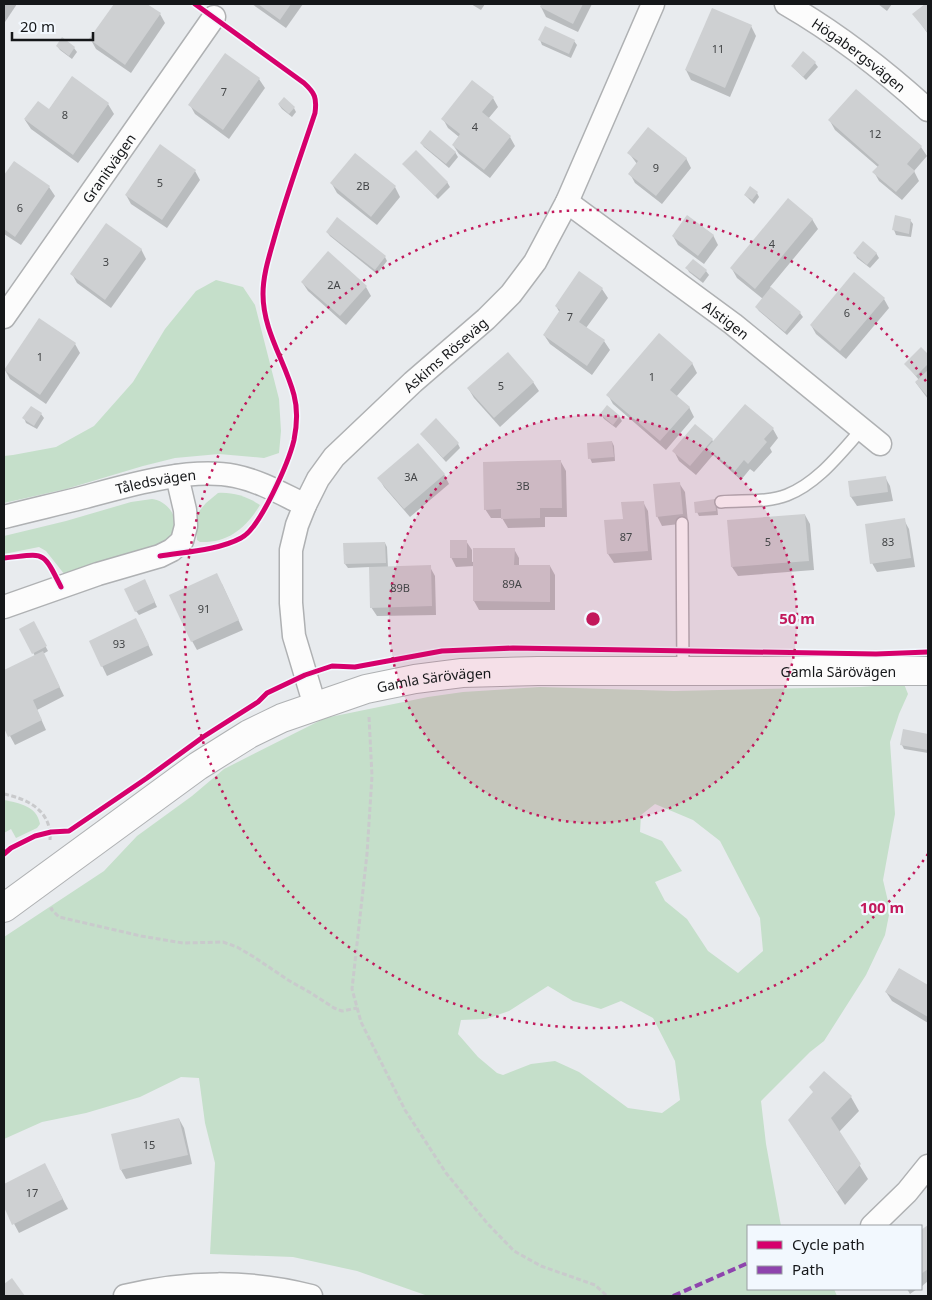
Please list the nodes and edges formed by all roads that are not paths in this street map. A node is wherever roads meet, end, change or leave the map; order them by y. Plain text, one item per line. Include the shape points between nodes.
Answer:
1 (653, 4) edge
2 (786, 4) edge
3 (214, 17) dead end
4 (928, 110) edge
5 (567, 202) junction
6 (4, 317) edge
7 (862, 429) junction
8 (880, 444) dead end
9 (177, 476) junction
10 (721, 502) dead end
11 (305, 505) junction
12 (4, 517) edge
13 (682, 523) dead end
14 (4, 606) edge
15 (683, 671) junction
16 (928, 671) edge
17 (315, 706) junction
18 (4, 908) edge
19 (928, 1166) edge
20 (873, 1225) edge
21 (125, 1296) edge
22 (310, 1296) edge

1 - 5 street, Askims Röseväg
2 - 4 street, Högabergsvägen via 848,44 892,77
3 - 6 street, Granitvägen
5 - 7 street, Alstigen via 733,324
5 - 11 street, Askims Röseväg via 535,262 511,294 334,457
7 - 8 street, Alstigen
7 - 10 lane via 820,474 802,487 767,499
9 - 11 street, Tåledsvägen via 216,474 249,479
9 - 12 street, Tåledsvägen
9 - 14 street via 186,526 182,541 172,550
11 - 17 street, Askims Röseväg via 291,550 291,603 294,636
13 - 15 lane
15 - 16 street, Gamla Särövägen
15 - 17 street, Gamla Särövägen via 462,673 366,689
17 - 18 street, Gamla Särövägen via 249,734 198,766
19 - 20 street
21 - 22 street via 207,1284 273,1289

